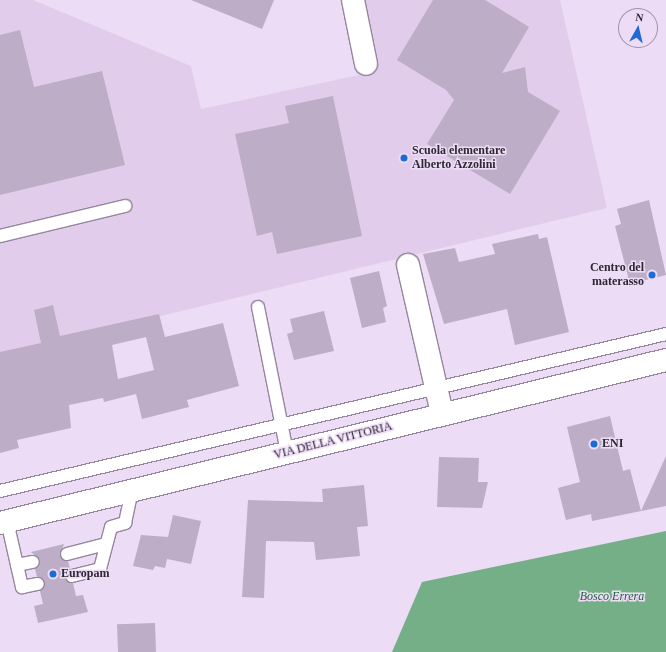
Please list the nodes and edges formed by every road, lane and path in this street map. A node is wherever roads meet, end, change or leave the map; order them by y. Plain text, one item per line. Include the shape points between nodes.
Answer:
1 (353, 0) edge
2 (366, 64) dead end
3 (125, 206) dead end
4 (0, 236) edge
5 (408, 264) dead end
6 (258, 306) dead end
7 (666, 334) edge
8 (666, 360) edge
9 (436, 388) junction
10 (442, 414) junction
11 (282, 425) junction
12 (287, 452) junction
13 (132, 490) junction
14 (0, 491) edge
15 (4, 522) edge
16 (106, 544) junction
17 (67, 554) dead end
18 (33, 562) dead end
19 (17, 565) junction
20 (72, 576) dead end
21 (38, 584) dead end

1 - 2 main road
3 - 4 lane
5 - 9 main road
6 - 11 lane
7 - 9 lane
8 - 10 main road, VIA DELLA VITTORIA
9 - 10 main road
9 - 11 lane
10 - 12 main road, VIA DELLA VITTORIA
11 - 12 lane
11 - 14 lane
12 - 13 main road, VIA DELLA VITTORIA
13 - 15 main road, VIA DELLA VITTORIA
13 - 16 lane via 125,522 111,527
15 - 19 lane
16 - 17 lane
16 - 20 lane via 100,569
18 - 19 lane
19 - 21 lane via 22,587

